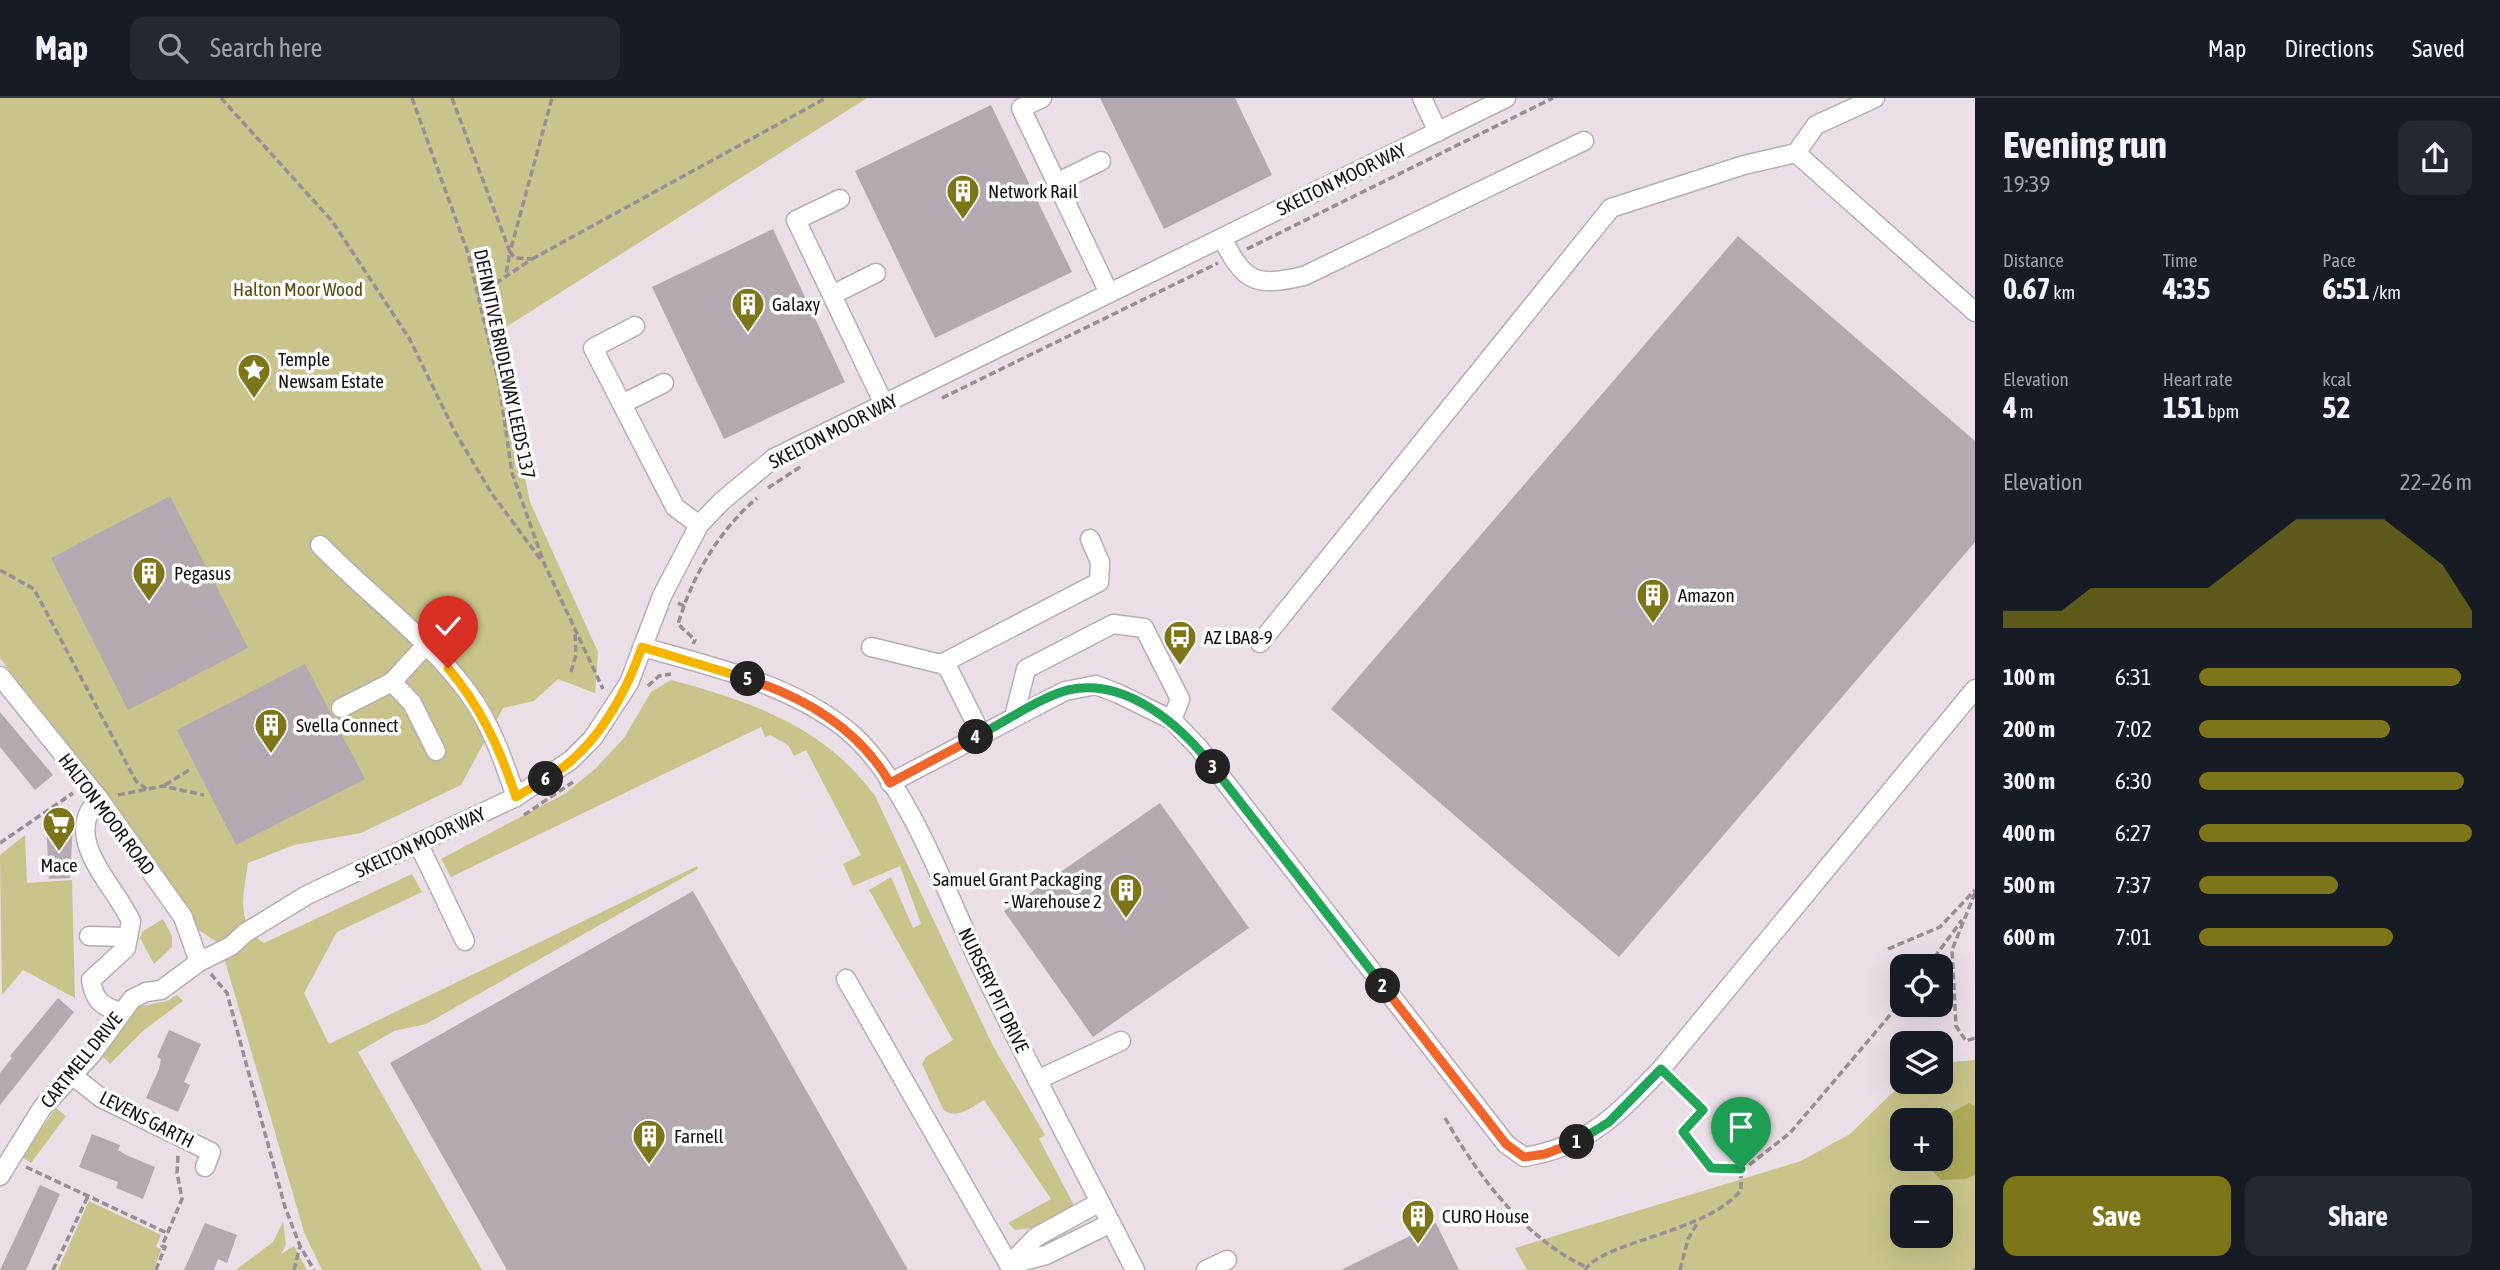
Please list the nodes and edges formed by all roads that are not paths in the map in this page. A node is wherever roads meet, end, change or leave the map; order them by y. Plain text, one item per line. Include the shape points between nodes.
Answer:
1 (1042, 98) edge
2 (1422, 98) edge
3 (1506, 98) edge
4 (1875, 98) edge
5 (1438, 132) junction
6 (1584, 141) dead end
7 (1796, 153) junction
8 (1101, 161) dead end
9 (1056, 183) junction
10 (840, 199) dead end
11 (1222, 237) junction
12 (876, 273) dead end
13 (1109, 293) junction
14 (832, 295) junction
15 (1975, 312) edge
16 (635, 326) dead end
17 (664, 383) dead end
18 (622, 404) junction
19 (884, 404) junction
20 (699, 524) junction
21 (1090, 539) dead end
22 (320, 545) dead end
23 (1261, 643) dead end
24 (425, 646) junction
25 (642, 647) junction
26 (871, 647) dead end
27 (941, 663) junction
28 (0, 676) edge
29 (392, 682) junction
30 (1975, 689) edge
31 (341, 708) dead end
32 (1014, 717) junction
33 (1172, 720) junction
34 (981, 734) junction
35 (436, 751) dead end
36 (890, 783) junction
37 (516, 797) junction
38 (99, 799) junction
39 (418, 843) junction
40 (89, 936) dead end
41 (128, 937) junction
42 (465, 941) dead end
43 (222, 950) joint
44 (199, 962) junction
45 (846, 979) dead end
46 (120, 1012) junction
47 (1121, 1041) dead end
48 (72, 1075) junction
49 (1037, 1080) junction
50 (205, 1167) dead end
51 (0, 1176) edge
52 (1100, 1202) junction
53 (1111, 1223) junction
54 (1227, 1259) dead end
55 (1011, 1267) edge
56 (1135, 1270) edge
57 (1206, 1270) edge

1 - 9 street via 1021,108
2 - 5 street
3 - 5 street, SKELTON MOOR WAY
4 - 7 street via 1816,125
5 - 11 street, SKELTON MOOR WAY
6 - 11 street via 1304,276 1268,284 1249,277
7 - 15 street
7 - 23 street via 1611,208
8 - 9 street
9 - 13 street
10 - 14 street via 796,220
11 - 13 street, SKELTON MOOR WAY
12 - 14 street
13 - 19 street, SKELTON MOOR WAY
14 - 19 street
16 - 18 street via 593,348
17 - 18 street
18 - 20 street via 675,507
19 - 20 street, SKELTON MOOR WAY via 774,458
20 - 25 street, SKELTON MOOR WAY
21 - 27 street via 1100,562 1099,582
22 - 24 street via 342,579
24 - 29 street
24 - 37 street via 470,695 492,733
25 - 36 street, NURSERY PIT DRIVE via 758,682 823,712 849,732
25 - 37 street, SKELTON MOOR WAY via 629,683 593,738 565,766
26 - 27 street
27 - 34 street via 948,668
28 - 38 street, HALTON MOOR ROAD
29 - 31 street
29 - 35 street via 412,703
30 - 33 street via 1661,1069 1609,1122 1579,1141 1524,1157 1506,1144 1198,747
32 - 33 street via 1065,691 1096,685
32 - 33 street via 1026,669 1113,624 1144,628 1180,699
32 - 34 street
34 - 36 street
36 - 49 street, NURSERY PIT DRIVE via 921,836
37 - 39 street, SKELTON MOOR WAY
38 - 41 street via 85,818 85,844 131,921
38 - 44 street, HALTON MOOR ROAD via 183,917
39 - 42 street
39 - 43 street, SKELTON MOOR WAY via 307,895
40 - 41 street
41 - 46 street via 126,948 91,980 97,1000
43 - 44 street, CARTMELL DRIVE
44 - 46 street, CARTMELL DRIVE via 161,990 132,999
45 - 55 street
46 - 48 street, CARTMELL DRIVE
47 - 49 street
48 - 50 street, LEVENS GARTH via 101,1098 211,1152
48 - 51 street, CARTMELL DRIVE via 42,1108
49 - 52 street, NURSERY PIT DRIVE
52 - 53 street, NURSERY PIT DRIVE
52 - 55 street via 1036,1237
53 - 55 street
53 - 56 street, NURSERY PIT DRIVE
54 - 57 street

